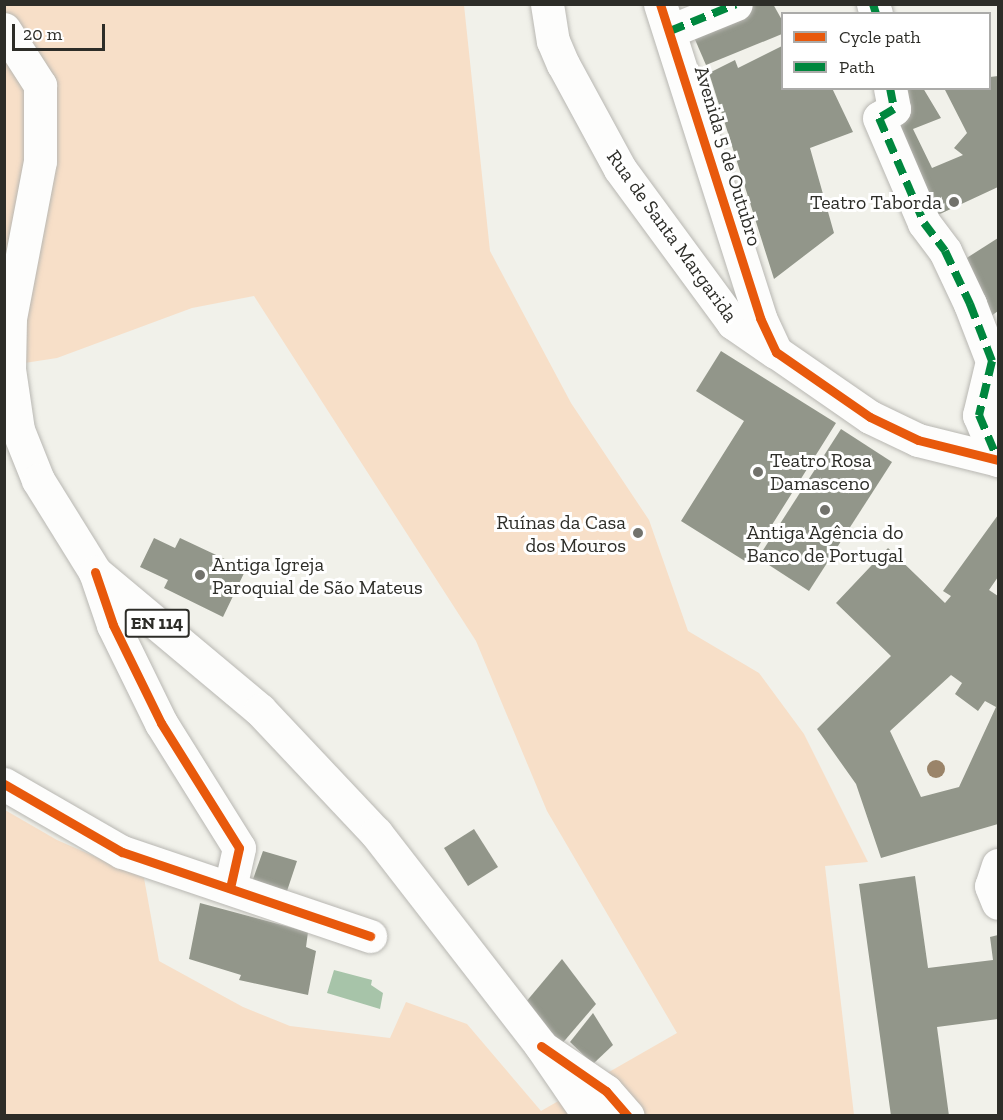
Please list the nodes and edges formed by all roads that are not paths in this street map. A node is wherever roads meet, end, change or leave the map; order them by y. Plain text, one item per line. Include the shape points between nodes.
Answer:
1 (547, 4) edge
2 (736, 4) edge
3 (665, 18) edge
4 (4, 29) edge
5 (890, 90) edge
6 (776, 352) junction
7 (998, 460) edge
8 (95, 572) junction
9 (4, 784) edge
10 (999, 865) edge
11 (230, 888) junction
12 (999, 903) edge
13 (370, 936) dead end
14 (541, 1046) junction
15 (589, 1116) edge
16 (628, 1116) edge

1 - 6 street, Rua de Santa Margarida via 563,64 620,169 733,323
2 - 3 street
3 - 6 street, Avenida 5 de Outubro via 760,318
4 - 8 street, EN 114 via 40,85 40,161 10,318 9,369 18,430 38,480
5 - 7 street via 894,109 879,118 924,223 945,251 970,304 992,362 979,415
6 - 7 street, Rua de Santa Margarida via 870,417 918,440
8 - 11 street via 113,625 161,723 239,848
8 - 14 street, EN 114 via 260,710 376,833
9 - 11 street via 122,852
10 - 12 street via 991,886
11 - 13 street
14 - 15 street, EN 114
14 - 16 street via 606,1091

